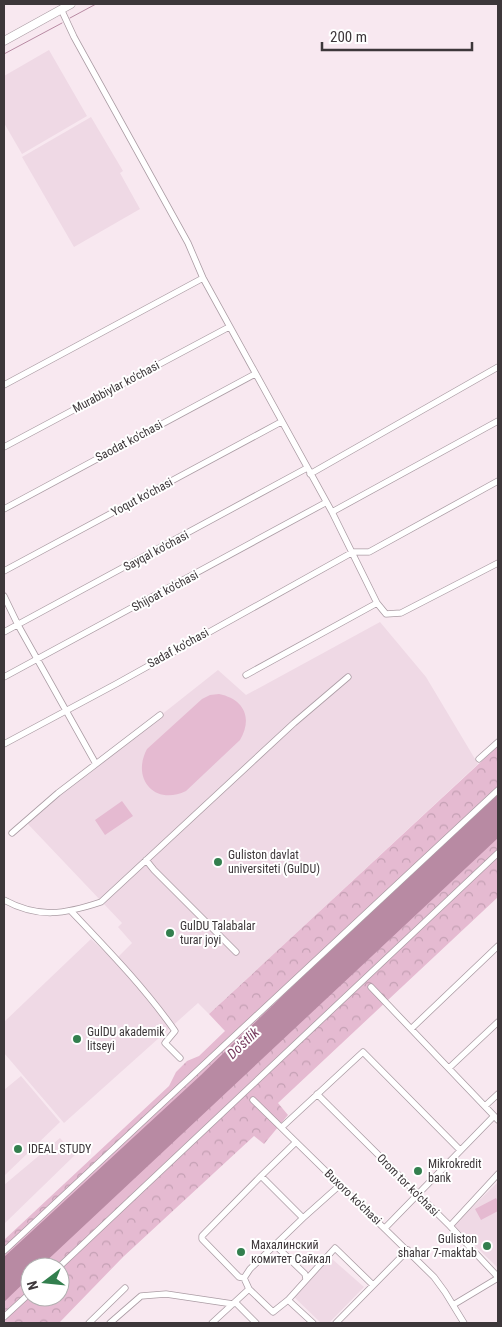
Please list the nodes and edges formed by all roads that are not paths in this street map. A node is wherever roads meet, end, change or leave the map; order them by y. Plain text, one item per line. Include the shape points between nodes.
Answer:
1 (71, 4) edge
2 (61, 9) junction
3 (4, 41) edge
4 (203, 278) junction
5 (229, 327) junction
6 (498, 366) edge
7 (255, 374) junction
8 (4, 385) edge
9 (498, 421) edge
10 (281, 422) junction
11 (4, 447) edge
12 (308, 471) junction
13 (498, 481) edge
14 (326, 503) junction
15 (4, 509) edge
16 (332, 512) junction
17 (353, 552) junction
18 (498, 563) edge
19 (4, 571) edge
20 (4, 596) edge
21 (377, 603) junction
22 (18, 625) junction
23 (4, 632) edge
24 (38, 659) junction
25 (246, 675) dead end
26 (4, 677) edge
27 (348, 677) dead end
28 (66, 710) junction
29 (160, 716) dead end
30 (498, 742) edge
31 (4, 744) edge
32 (479, 759) dead end
33 (96, 764) junction
34 (498, 790) edge
35 (12, 833) dead end
36 (498, 853) edge
37 (146, 860) junction
38 (5, 903) edge
39 (71, 910) junction
40 (498, 946) edge
41 (236, 952) dead end
42 (371, 987) dead end
43 (498, 1022) edge
44 (412, 1028) junction
45 (180, 1058) dead end
46 (449, 1068) junction
47 (317, 1094) junction
48 (498, 1094) edge
49 (253, 1100) dead end
50 (485, 1106) junction
51 (496, 1118) edge
52 (282, 1127) junction
53 (296, 1142) junction
54 (460, 1150) junction
55 (498, 1174) edge
56 (261, 1176) junction
57 (340, 1185) junction
58 (418, 1194) junction
59 (303, 1218) junction
60 (450, 1226) junction
61 (385, 1228) junction
62 (275, 1245) junction
63 (408, 1250) junction
64 (4, 1251) edge
65 (70, 1257) edge
66 (244, 1278) junction
67 (498, 1278) edge
68 (306, 1279) junction
69 (373, 1285) junction
70 (125, 1288) dead end
71 (249, 1289) junction
72 (288, 1300) junction
73 (20, 1302) edge
74 (234, 1303) junction
75 (453, 1305) junction
76 (4, 1317) edge
77 (89, 1323) edge
78 (110, 1323) edge
79 (212, 1323) edge
80 (256, 1323) edge
81 (313, 1323) edge
82 (336, 1323) edge
83 (464, 1323) edge

1 - 2 main road
2 - 3 main road
2 - 4 street via 188,243
4 - 5 street
4 - 8 street
5 - 7 street
5 - 11 street, Murabbiylar ko'chasi
6 - 12 street
7 - 10 street
7 - 15 street, Saodat ko'chasi
9 - 16 street
10 - 12 street
10 - 19 street, Yoqut ko'chasi
12 - 14 street
12 - 22 street, Sayqal ko'chasi
13 - 17 street via 369,552
14 - 16 street
14 - 24 street, Shijoat ko'chasi
16 - 17 street
17 - 21 street
17 - 28 street, Sadaf ko'chasi
18 - 21 street via 401,613 386,614
20 - 22 street
21 - 25 street
22 - 23 street, Sayqal ko'chasi
22 - 24 street
24 - 26 street, Shijoat ko'chasi
24 - 28 street
27 - 37 street
28 - 31 street, Sadaf ko'chasi
28 - 33 street
29 - 33 street
30 - 32 street
33 - 35 street
34 - 64 street
36 - 65 street
37 - 39 street via 101,902
37 - 41 street
38 - 39 street via 38,913
39 - 45 street via 113,955 175,1031 165,1043
40 - 44 street
42 - 44 street
43 - 46 street
44 - 46 street
46 - 50 street
47 - 52 street
47 - 54 street via 363,1052
47 - 58 street, Orom tor ko'chasi
48 - 50 street
49 - 52 street, Buxoro ko'chasi
50 - 51 street
51 - 54 street
52 - 53 street, Buxoro ko'chasi
53 - 56 street
53 - 57 street, Buxoro ko'chasi
54 - 58 street
55 - 60 street
56 - 59 street
56 - 66 street via 202,1236 239,1277
57 - 59 street
57 - 61 street, Buxoro ko'chasi
58 - 60 street, Orom tor ko'chasi
58 - 61 street
59 - 62 street
60 - 67 street, Orom tor ko'chasi
61 - 63 street, Buxoro ko'chasi
62 - 66 street
62 - 68 street via 306,1274
63 - 69 street
63 - 75 street, Buxoro ko'chasi via 434,1277
66 - 71 street
67 - 75 street
68 - 69 street via 335,1248
68 - 72 street
69 - 82 street
70 - 77 street
71 - 72 street via 273,1312
71 - 74 street
72 - 81 street
73 - 76 street
74 - 78 street via 166,1294 141,1296
74 - 79 street
74 - 80 street
75 - 83 street, Buxoro ko'chasi

